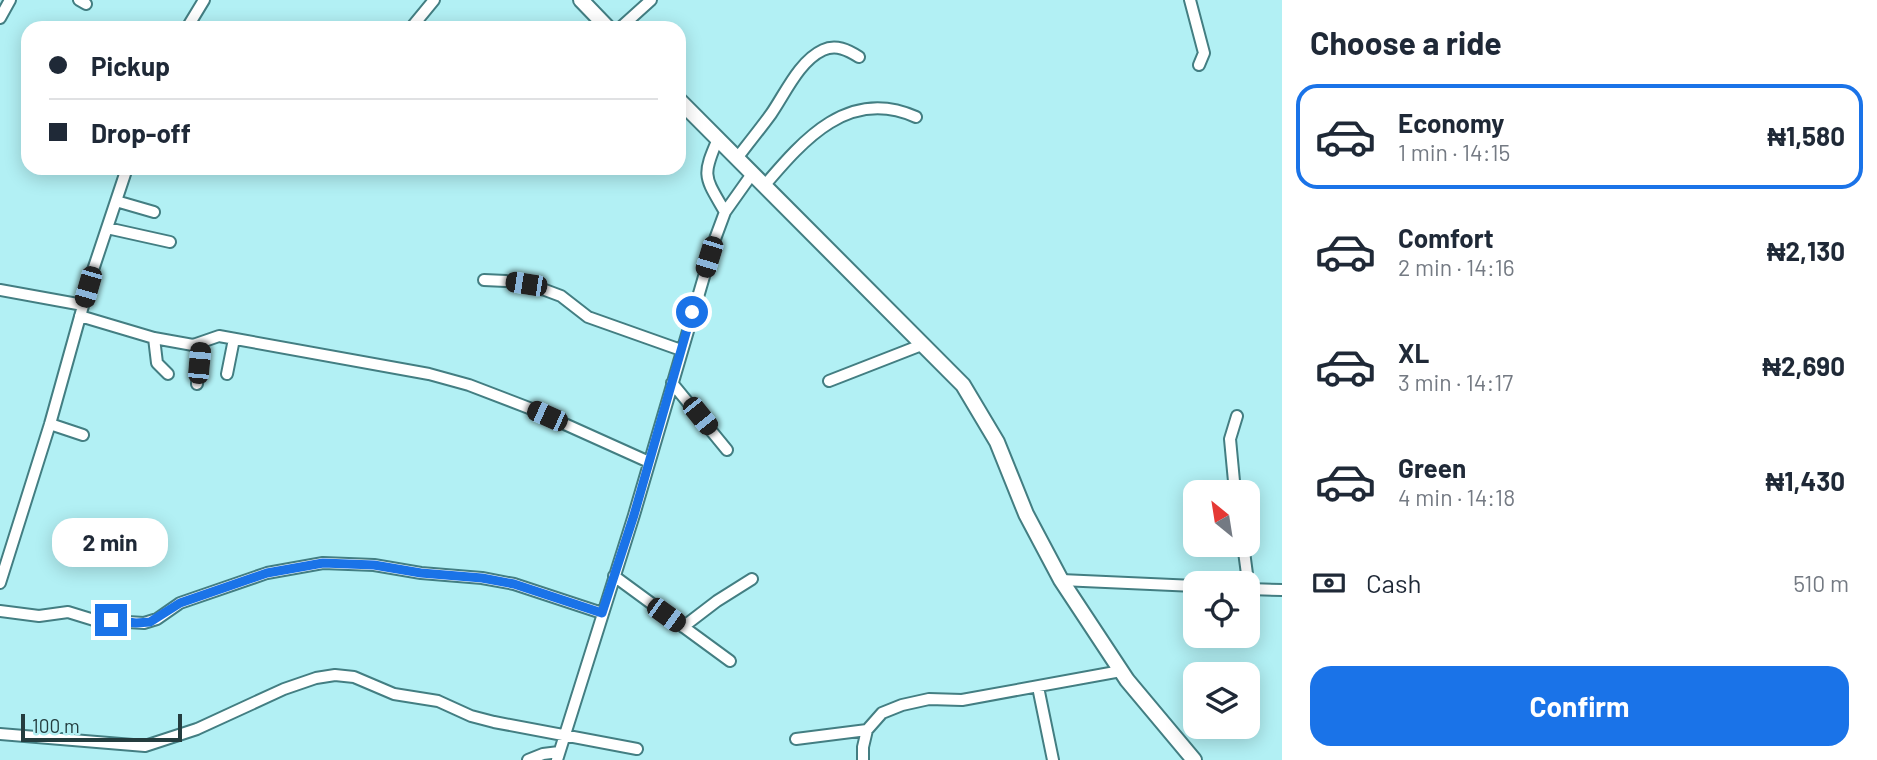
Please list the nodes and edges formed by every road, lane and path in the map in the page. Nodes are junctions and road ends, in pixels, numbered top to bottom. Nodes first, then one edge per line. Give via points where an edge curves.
1 (10, 0) edge
2 (434, 0) edge
3 (581, 0) edge
4 (651, 0) edge
5 (1190, 0) edge
6 (201, 1) edge
7 (0, 18) edge
8 (191, 21) edge
9 (417, 21) edge
10 (601, 21) edge
11 (628, 21) edge
12 (859, 57) dead end
13 (1199, 65) dead end
14 (686, 107) edge
15 (916, 117) dead end
16 (718, 139) junction
17 (737, 158) junction
18 (752, 174) junction
19 (125, 175) edge
20 (764, 186) junction
21 (116, 201) junction
22 (154, 212) dead end
23 (725, 212) junction
24 (107, 228) junction
25 (170, 242) dead end
26 (484, 280) dead end
27 (0, 290) edge
28 (83, 304) junction
29 (80, 316) junction
30 (154, 338) junction
31 (234, 339) junction
32 (201, 344) junction
33 (924, 344) junction
34 (681, 350) junction
35 (168, 374) dead end
36 (227, 374) dead end
37 (829, 381) dead end
38 (672, 383) junction
39 (197, 384) dead end
40 (1237, 416) dead end
41 (50, 424) junction
42 (83, 435) dead end
43 (727, 450) dead end
44 (649, 462) junction
45 (1234, 480) edge
46 (614, 576) junction
47 (752, 579) dead end
48 (1061, 580) junction
49 (0, 583) edge
50 (1183, 585) edge
51 (1260, 589) edge
52 (1282, 590) edge
53 (0, 611) edge
54 (602, 613) junction
55 (683, 627) junction
56 (730, 661) dead end
57 (1121, 671) junction
58 (1038, 687) junction
59 (867, 730) junction
60 (0, 734) edge
61 (565, 736) junction
62 (796, 739) dead end
63 (636, 749) dead end
64 (558, 756) edge
65 (528, 760) edge
66 (863, 760) edge
67 (1052, 760) edge
68 (1194, 760) edge

1 - 7 street
2 - 9 street
3 - 10 street
4 - 11 street
5 - 13 street via 1204,53
6 - 8 street
12 - 17 street via 835,47 812,58
14 - 16 street
15 - 20 street via 876,107 841,116 797,147
16 - 17 street
16 - 23 street via 705,173
17 - 18 street
18 - 20 street
18 - 23 street
19 - 21 street
20 - 33 street
21 - 22 street
21 - 24 street
23 - 34 street
24 - 25 street
24 - 28 street
26 - 34 street via 545,289 588,317
27 - 28 street
28 - 29 street
29 - 30 street
29 - 41 street
30 - 32 street
30 - 35 street via 157,363
31 - 32 street via 212,337
31 - 36 street
31 - 44 street via 470,385
32 - 39 street
33 - 37 street
33 - 48 street via 963,385 980,411
34 - 38 street
38 - 43 street
38 - 44 street
40 - 45 street via 1230,439
41 - 42 street
41 - 49 street
44 - 46 street
46 - 54 street
46 - 55 street
47 - 55 street
48 - 50 street
48 - 57 street
51 - 52 street
53 - 54 street via 39,616 68,612 94,620 144,623 180,603 267,573 323,563 482,578
54 - 61 street
55 - 56 street
57 - 58 street
57 - 68 street
58 - 59 street via 962,700 918,700 882,713
58 - 67 street
59 - 62 street
59 - 66 street
60 - 61 street via 145,746 197,729 305,681 335,675 354,677 394,694 438,701 471,716
61 - 63 street
61 - 64 street
64 - 65 street via 543,754

